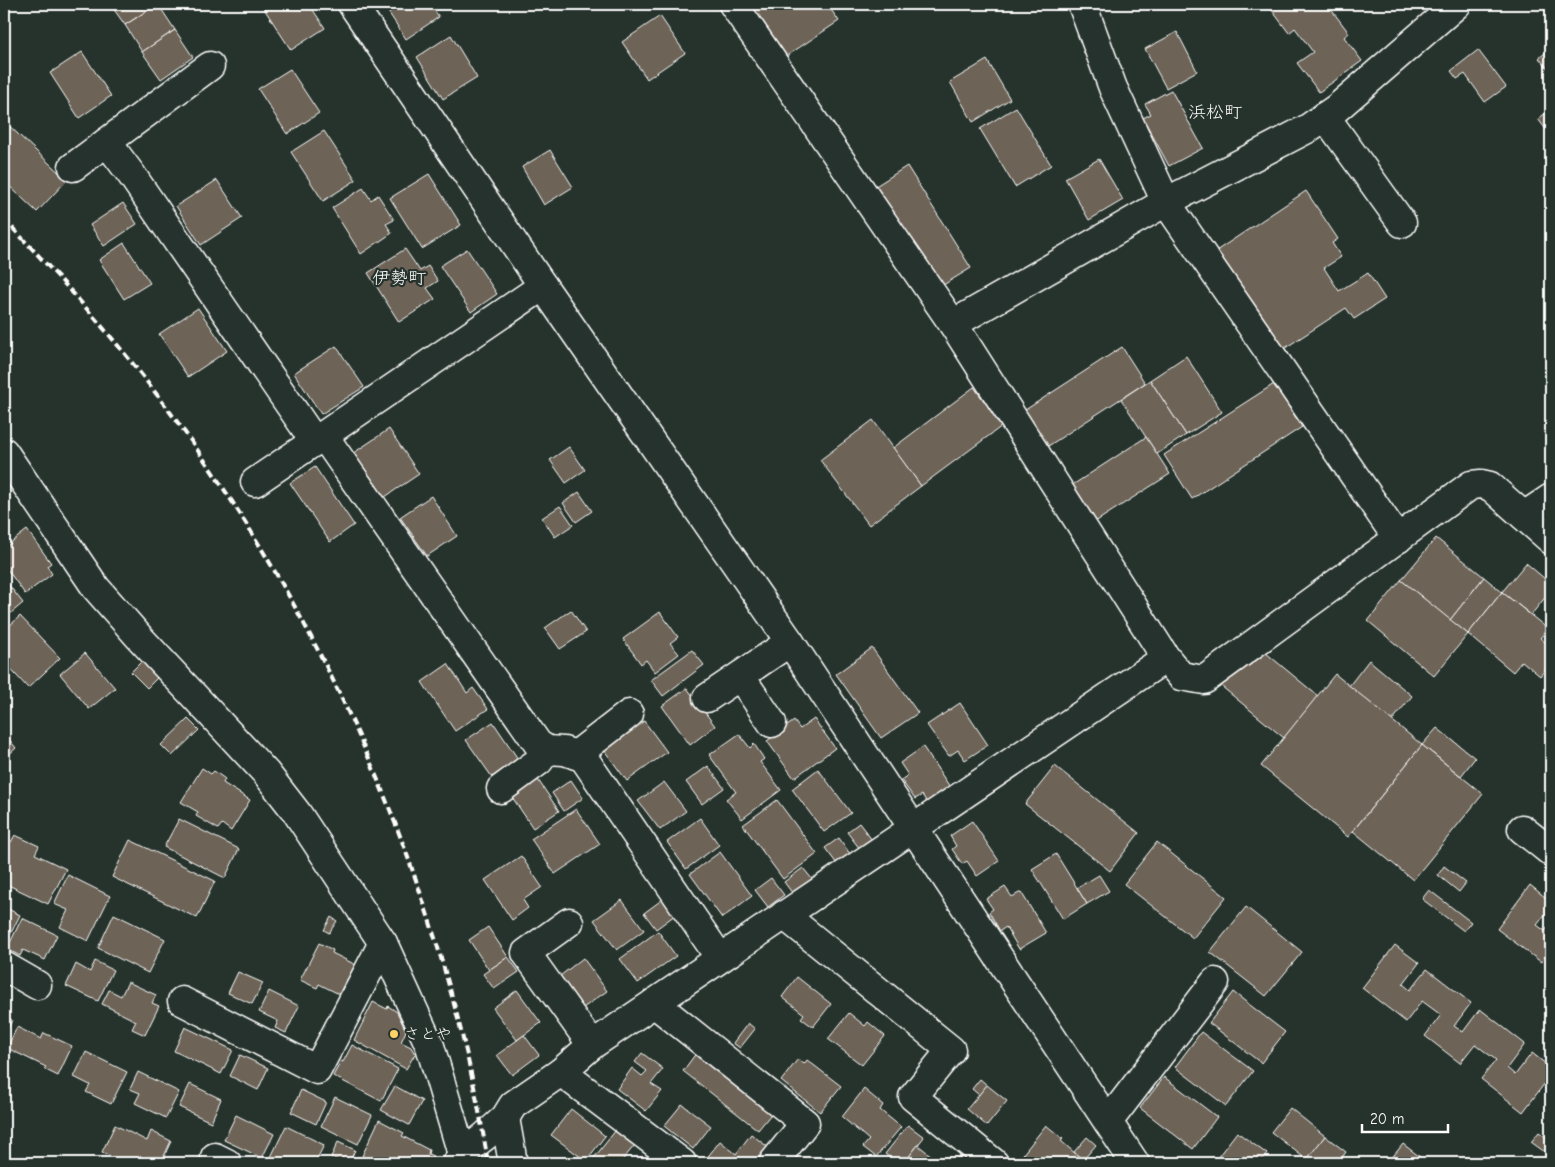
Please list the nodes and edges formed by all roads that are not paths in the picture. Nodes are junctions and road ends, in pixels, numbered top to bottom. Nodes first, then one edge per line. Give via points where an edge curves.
1 (352, 4) edge
2 (733, 4) edge
3 (1082, 4) edge
4 (1457, 4) edge
5 (210, 66) dead end
6 (1325, 116) junction
7 (107, 142) junction
8 (73, 167) dead end
9 (1166, 202) junction
10 (1402, 224) dead end
11 (543, 286) junction
12 (953, 324) junction
13 (320, 439) junction
14 (4, 452) edge
15 (255, 482) dead end
16 (1551, 498) edge
17 (1524, 516) junction
18 (1398, 539) junction
19 (1551, 540) edge
20 (790, 642) junction
21 (1166, 658) junction
22 (740, 676) junction
23 (707, 698) dead end
24 (629, 714) dead end
25 (772, 724) dead end
26 (547, 750) junction
27 (576, 755) junction
28 (501, 789) dead end
29 (914, 827) junction
30 (1522, 829) dead end
31 (1551, 852) edge
32 (784, 915) junction
33 (569, 922) dead end
34 (383, 943) junction
35 (720, 958) junction
36 (4, 966) edge
37 (1214, 982) dead end
38 (37, 984) dead end
39 (182, 1001) dead end
40 (654, 1003) junction
41 (592, 1045) junction
42 (561, 1072) junction
43 (505, 1118) junction
44 (1108, 1122) junction
45 (459, 1159) edge
46 (513, 1163) edge
47 (682, 1163) edge
48 (773, 1163) edge
49 (994, 1163) edge
50 (1136, 1163) edge

1 - 11 street
2 - 12 street
3 - 9 street via 1113,88
4 - 6 street
5 - 7 street
6 - 9 street via 1307,129
6 - 10 street
7 - 8 street
7 - 13 street
9 - 12 street
9 - 18 street
11 - 13 street
11 - 20 street
12 - 21 street
13 - 15 street
13 - 26 street via 538,744
14 - 34 street via 96,588 266,773 297,812
16 - 17 street
17 - 18 street via 1490,486 1472,485
17 - 19 street
18 - 21 street via 1204,680 1181,676
20 - 22 street
20 - 29 street
21 - 29 street
22 - 23 street
22 - 25 street
24 - 27 street
26 - 27 street
26 - 28 street via 539,761
27 - 35 street via 583,757
29 - 32 street
29 - 44 street
30 - 31 street
32 - 35 street
32 - 49 street via 951,1050 913,1097
33 - 41 street via 526,953
34 - 39 street via 317,1070
34 - 45 street via 430,1046
35 - 40 street
36 - 38 street
37 - 44 street
40 - 41 street
40 - 48 street via 805,1123
41 - 42 street
42 - 43 street via 513,1105
42 - 47 street
43 - 45 street
43 - 46 street
44 - 50 street

